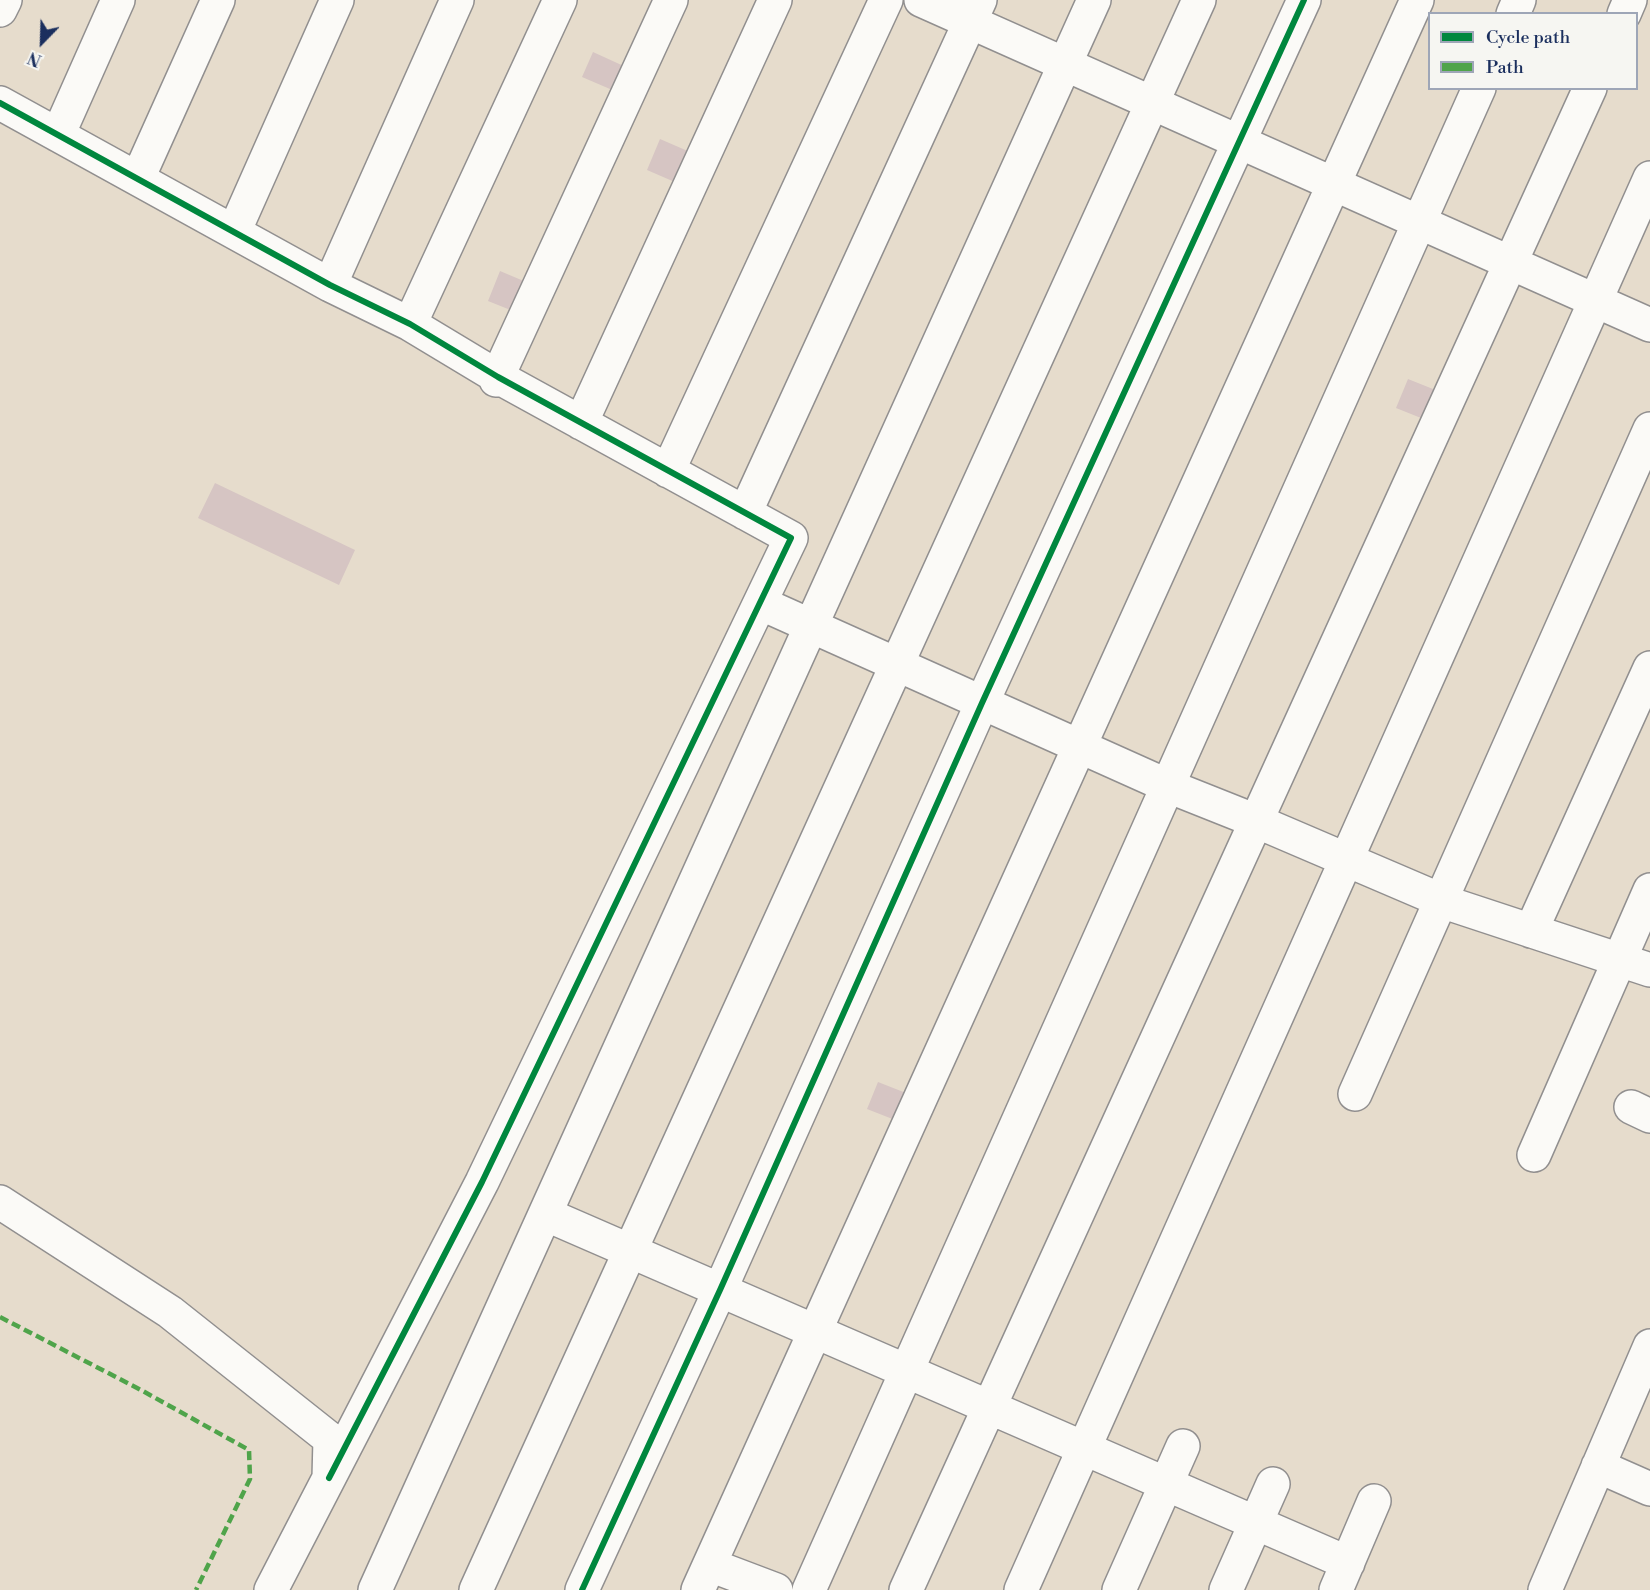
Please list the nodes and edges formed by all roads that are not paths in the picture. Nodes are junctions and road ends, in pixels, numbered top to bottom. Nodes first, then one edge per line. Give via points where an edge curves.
1 (5, 0) edge
2 (118, 0) edge
3 (218, 0) edge
4 (337, 0) edge
5 (457, 0) edge
6 (560, 0) edge
7 (670, 0) edge
8 (775, 0) edge
9 (886, 0) edge
10 (921, 0) edge
11 (1094, 0) edge
12 (1199, 0) edge
13 (1304, 0) edge
14 (1417, 0) edge
15 (0, 10) edge
16 (975, 11) edge
17 (1065, 64) junction
18 (1478, 90) edge
19 (1589, 90) edge
20 (0, 103) edge
21 (1152, 104) junction
22 (58, 135) junction
23 (1239, 142) junction
24 (138, 178) junction
25 (1650, 178) edge
26 (1334, 184) junction
27 (1419, 222) junction
28 (234, 232) junction
29 (1510, 263) junction
30 (330, 285) junction
31 (1595, 300) junction
32 (410, 324) junction
33 (1650, 325) edge
34 (497, 378) junction
35 (581, 423) junction
36 (1650, 429) edge
37 (668, 471) junction
38 (744, 513) junction
39 (760, 603) junction
40 (810, 626) junction
41 (897, 665) junction
42 (1650, 668) edge
43 (982, 703) junction
44 (1079, 747) junction
45 (1168, 786) junction
46 (1256, 821) junction
47 (1345, 860) junction
48 (1650, 890) edge
49 (1441, 900) junction
50 (1531, 931) junction
51 (1618, 960) junction
52 (1650, 970) edge
53 (1355, 1094) dead end
54 (1534, 1155) dead end
55 (0, 1202) edge
56 (545, 1214) junction
57 (630, 1251) junction
58 (720, 1290) junction
59 (815, 1332) junction
60 (1650, 1346) edge
61 (907, 1371) junction
62 (989, 1408) junction
63 (1182, 1446) dead end
64 (1083, 1448) junction
65 (1598, 1466) junction
66 (329, 1478) junction
67 (1166, 1484) junction
68 (1274, 1485) dead end
69 (1650, 1489) edge
70 (1374, 1502) dead end
71 (1256, 1523) junction
72 (1342, 1576) edge
73 (704, 1577) edge
74 (271, 1590) edge
75 (375, 1590) edge
76 (476, 1590) edge
77 (582, 1590) edge
78 (776, 1590) edge
79 (809, 1590) edge
80 (906, 1590) edge
81 (1021, 1590) edge
82 (1119, 1590) edge
83 (1226, 1590) edge
84 (1545, 1590) edge

1 - 15 street
2 - 22 street
3 - 24 street
4 - 28 street
5 - 30 street
6 - 32 street
7 - 34 street
8 - 35 street
9 - 37 street
10 - 16 street
11 - 17 street
12 - 21 street
13 - 23 street
14 - 26 street
16 - 17 street
16 - 38 street
17 - 21 street
17 - 40 street
18 - 27 street
19 - 29 street
20 - 22 street
21 - 23 street
21 - 41 street
22 - 24 street
23 - 26 street
23 - 43 street
24 - 28 street
25 - 31 street
26 - 27 street
26 - 44 street
27 - 29 street
27 - 45 street
28 - 30 street
29 - 31 street
29 - 46 street
30 - 32 street
31 - 33 street
31 - 47 street
32 - 34 street
34 - 35 street
35 - 37 street
36 - 49 street
37 - 38 street
38 - 39 street via 791,538
39 - 40 street
39 - 66 street via 482,1182
40 - 41 street
40 - 56 street
41 - 43 street
41 - 57 street
42 - 50 street
43 - 44 street
43 - 58 street
44 - 45 street
44 - 59 street
45 - 46 street
45 - 61 street
46 - 47 street
46 - 62 street
47 - 49 street
47 - 64 street
48 - 51 street
49 - 50 street
49 - 53 street
50 - 51 street
51 - 52 street
51 - 54 street
55 - 66 street via 171,1312 330,1439
56 - 57 street
56 - 75 street
57 - 58 street
57 - 76 street
58 - 59 street
58 - 77 street
59 - 61 street
59 - 73 street
60 - 65 street
61 - 62 street
61 - 79 street
62 - 64 street
62 - 80 street
63 - 67 street
64 - 67 street
64 - 81 street
65 - 69 street
65 - 84 street
66 - 74 street
67 - 71 street
67 - 82 street
68 - 71 street
70 - 72 street
71 - 72 street
71 - 83 street
73 - 78 street

